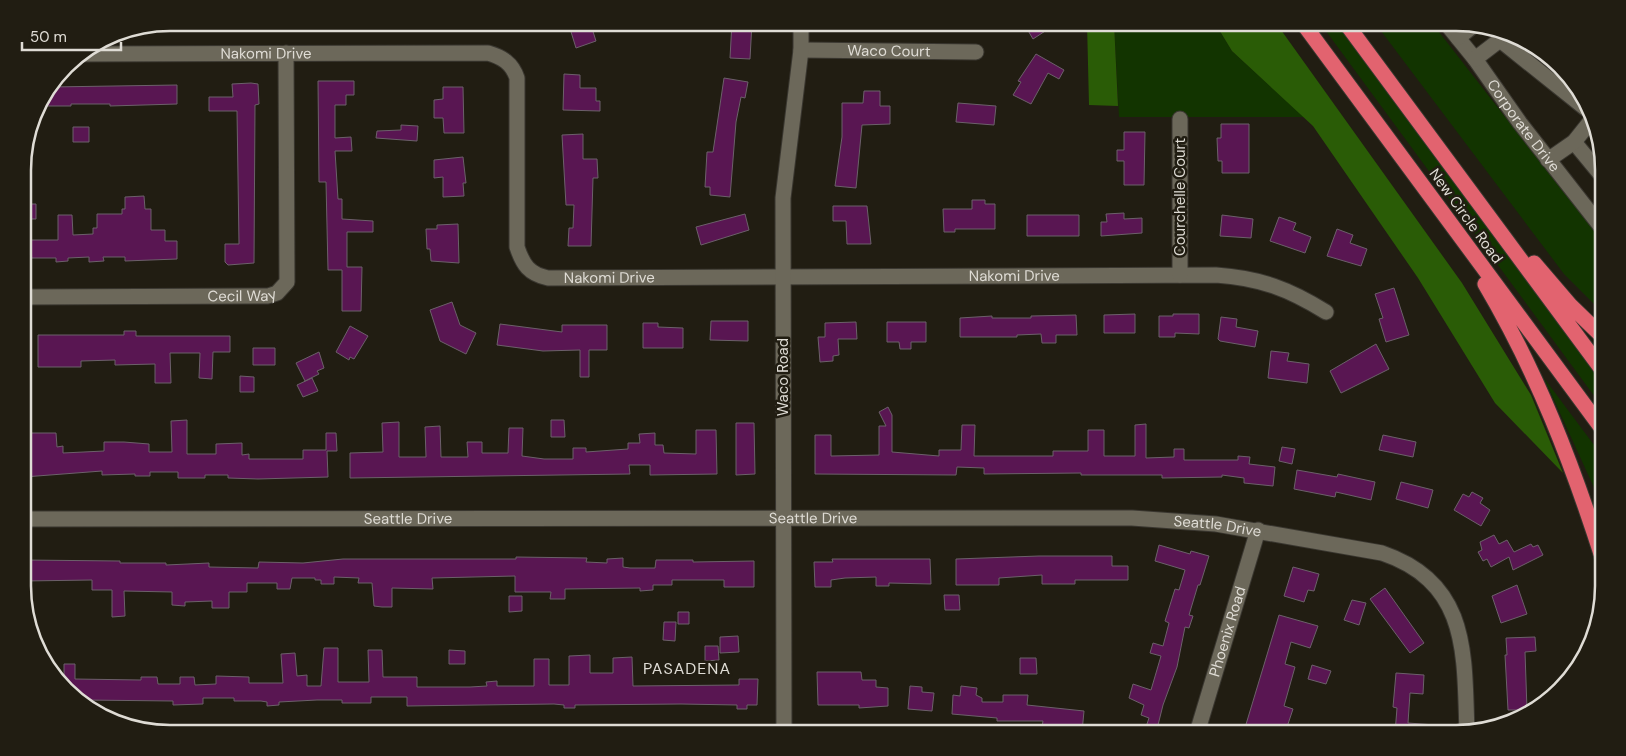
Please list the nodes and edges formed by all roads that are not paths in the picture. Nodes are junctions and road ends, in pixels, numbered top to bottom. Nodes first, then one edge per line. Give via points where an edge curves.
1 (1309, 31) edge
2 (1352, 31) edge
3 (1452, 31) edge
4 (801, 32) edge
5 (1465, 32) edge
6 (1458, 38) junction
7 (1501, 39) edge
8 (1511, 43) edge
9 (800, 50) junction
10 (976, 52) dead end
11 (95, 54) edge
12 (286, 54) junction
13 (1475, 59) junction
14 (1575, 99) edge
15 (1180, 119) dead end
16 (1587, 126) edge
17 (1574, 142) junction
18 (1548, 160) junction
19 (1595, 162) edge
20 (1466, 184) junction
21 (1440, 210) junction
22 (1595, 219) edge
23 (1180, 275) junction
24 (784, 278) junction
25 (32, 296) edge
26 (1326, 312) dead end
27 (1595, 329) edge
28 (1595, 360) edge
29 (1595, 419) edge
30 (783, 518) junction
31 (31, 519) edge
32 (1258, 530) junction
33 (1595, 537) edge
34 (1201, 724) edge
35 (1467, 724) edge
36 (784, 725) edge

1 - 21 highway, New Circle Road
2 - 20 highway, New Circle Road
3 - 6 street, Corporate Drive
4 - 9 street, Waco Road
5 - 6 street
6 - 13 street, Corporate Drive
7 - 13 street
8 - 14 street
9 - 10 street, Waco Court
9 - 24 street, Waco Road via 783,198
11 - 12 street, Nakomi Drive
12 - 24 street, Nakomi Drive via 488,53 504,59 517,78 517,247 522,262 537,276
12 - 25 street, Cecil Way via 287,282 282,289 268,296
13 - 18 street, Corporate Drive
15 - 23 street, Courchelle Court
16 - 17 street
17 - 18 street
17 - 19 street
18 - 22 street, Corporate Drive
20 - 27 highway via 1570,305
20 - 28 highway, New Circle Road
21 - 29 highway, New Circle Road
21 - 33 highway via 1500,310 1553,416
23 - 24 street, Nakomi Drive
23 - 26 street, Nakomi Drive via 1255,279 1292,292
24 - 30 street, Waco Road
30 - 31 street, Seattle Drive
30 - 32 street, Seattle Drive via 1132,518 1182,520
30 - 36 street, Waco Road
32 - 34 street, Phoenix Road
32 - 35 street, Seattle Drive via 1382,553 1402,560 1432,580 1455,617 1466,693

